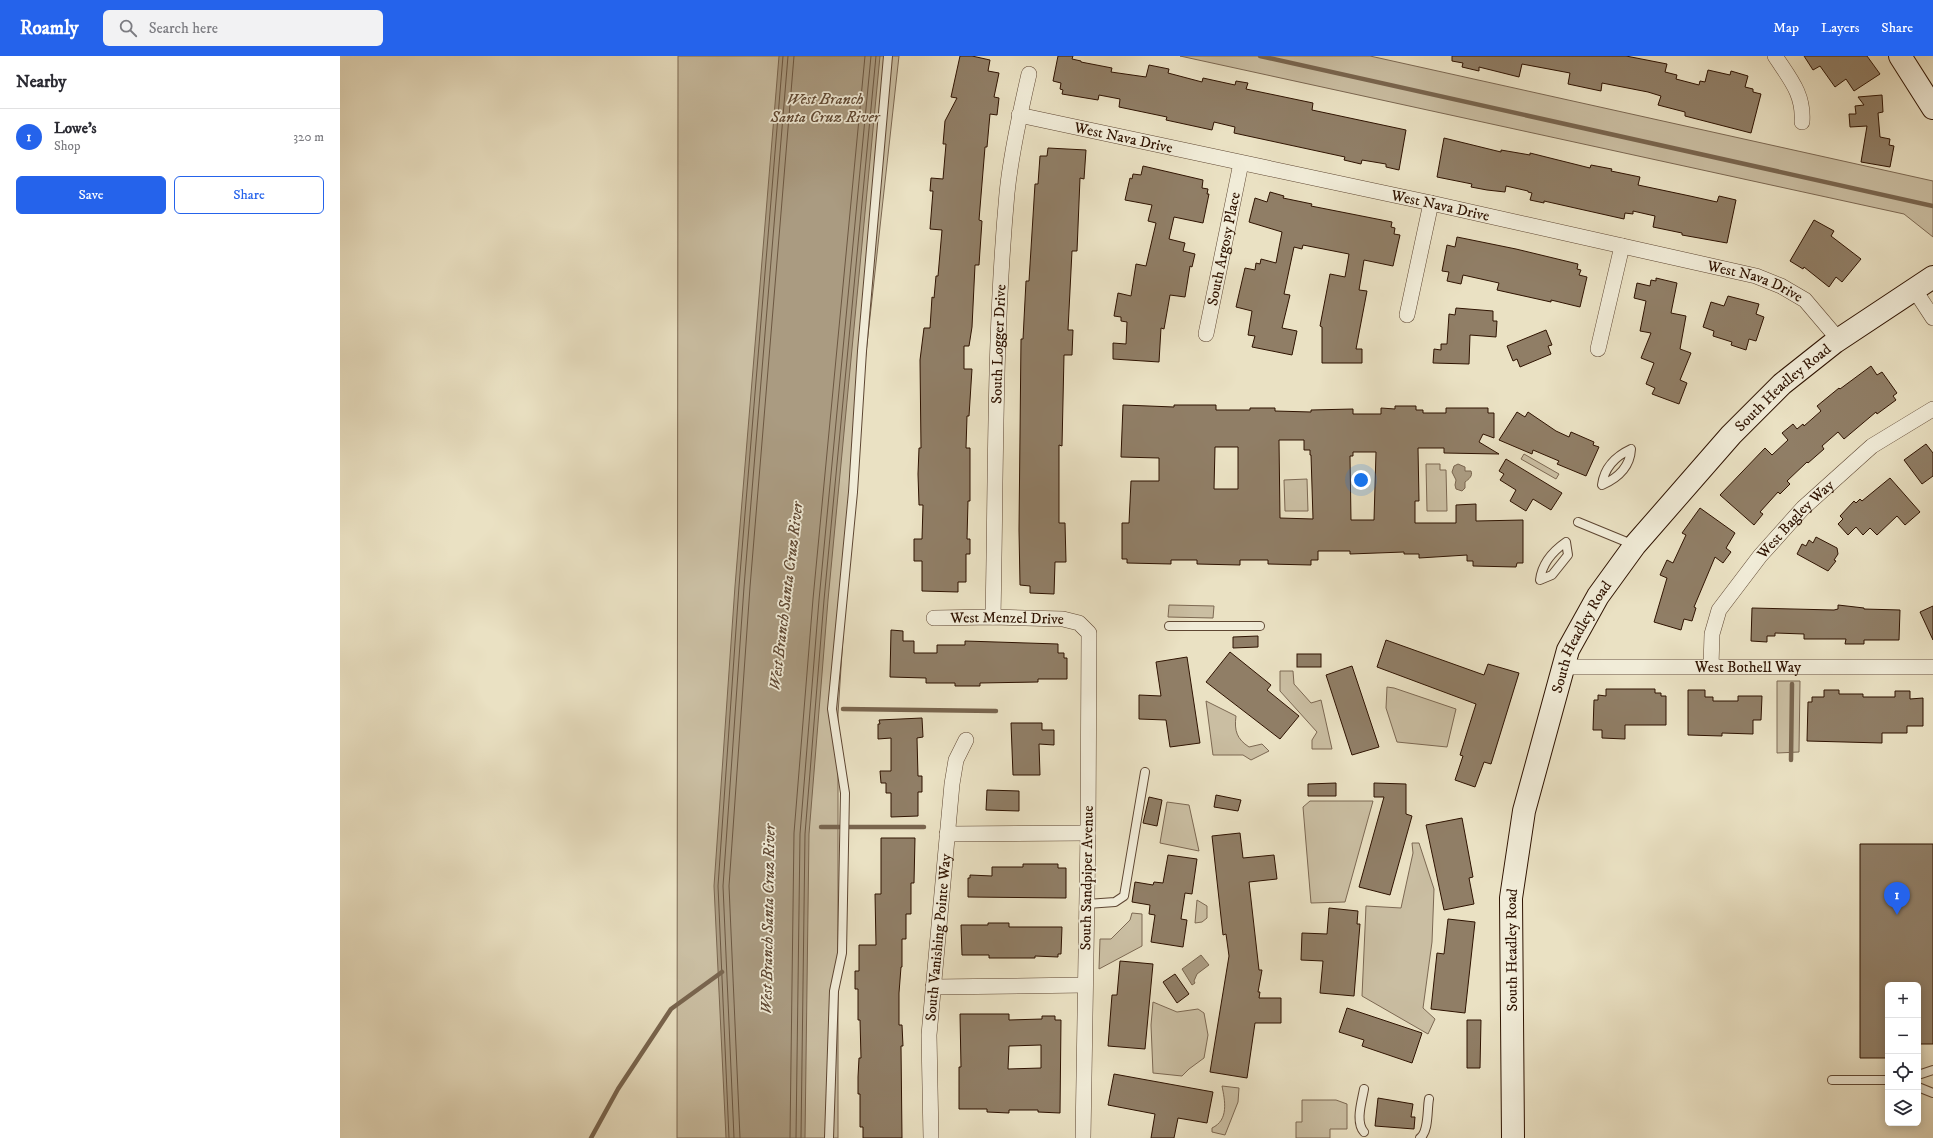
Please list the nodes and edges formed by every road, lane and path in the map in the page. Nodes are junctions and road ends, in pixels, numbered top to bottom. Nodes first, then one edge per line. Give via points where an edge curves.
1 (888, 56) edge
2 (1776, 56) edge
3 (1900, 56) edge
4 (1029, 74) dead end
5 (1933, 108) edge
6 (1020, 115) junction
7 (1802, 122) dead end
8 (1241, 163) junction
9 (1431, 204) junction
10 (1622, 246) junction
11 (1933, 277) edge
12 (1914, 288) junction
13 (1407, 315) dead end
14 (1933, 318) edge
15 (1206, 334) dead end
16 (1839, 340) junction
17 (1598, 349) dead end
18 (1933, 409) edge
19 (1578, 522) dead end
20 (1635, 545) junction
21 (993, 617) junction
22 (934, 618) dead end
23 (1079, 623) joint
24 (1169, 626) dead end
25 (1260, 626) dead end
26 (1711, 666) junction
27 (1563, 667) junction
28 (1933, 668) edge
29 (966, 740) dead end
30 (1145, 772) dead end
31 (1088, 833) junction
32 (947, 834) junction
33 (1087, 904) junction
34 (1085, 985) junction
35 (933, 987) junction
36 (1933, 1070) edge
37 (1921, 1073) edge
38 (1832, 1080) dead end
39 (1885, 1080) edge
40 (1921, 1088) edge
41 (1364, 1089) dead end
42 (1933, 1093) edge
43 (1429, 1099) dead end
44 (1364, 1132) dead end
45 (829, 1138) edge
46 (931, 1138) edge
47 (1083, 1138) edge
48 (1420, 1138) edge
49 (1513, 1138) edge

1 - 45 lane via 862,351 853,492 832,709 845,793 842,953 834,991
2 - 7 street via 1798,93 1803,108
3 - 5 street
4 - 6 street, South Logger Drive
6 - 8 street, West Nava Drive
6 - 21 street, South Logger Drive via 1007,192 998,331
8 - 9 street, West Nava Drive
8 - 15 street, South Argosy Place
9 - 10 street, West Nava Drive
9 - 13 street
10 - 16 street, West Nava Drive via 1756,276 1781,286 1805,300
10 - 17 street
11 - 12 street, South Headley Road
12 - 14 street
12 - 16 street, South Headley Road
16 - 20 street, South Headley Road via 1782,384 1731,435
18 - 26 street, West Bagley Way via 1872,446 1803,508 1760,556 1719,610 1712,634
19 - 20 lane
20 - 27 street, South Headley Road via 1598,596 1568,650
21 - 22 street, West Menzel Drive
21 - 23 street, West Menzel Drive via 1063,619
23 - 31 street, South Sandpiper Avenue via 1089,633
24 - 25 lane
26 - 27 street, West Bothell Way
26 - 28 street, West Bothell Way
27 - 49 street, South Headley Road via 1524,811 1511,898
29 - 32 street, South Vanishing Pointe Way via 956,760
30 - 33 lane via 1124,896 1115,902
31 - 32 street
31 - 33 street, South Sandpiper Avenue
32 - 35 street, South Vanishing Pointe Way
33 - 34 street, South Sandpiper Avenue
34 - 35 street
34 - 47 street, South Sandpiper Avenue
35 - 46 street, South Vanishing Pointe Way via 929,1035
36 - 37 lane
38 - 39 lane
40 - 42 lane
41 - 44 lane via 1360,1123
43 - 48 lane via 1425,1130

